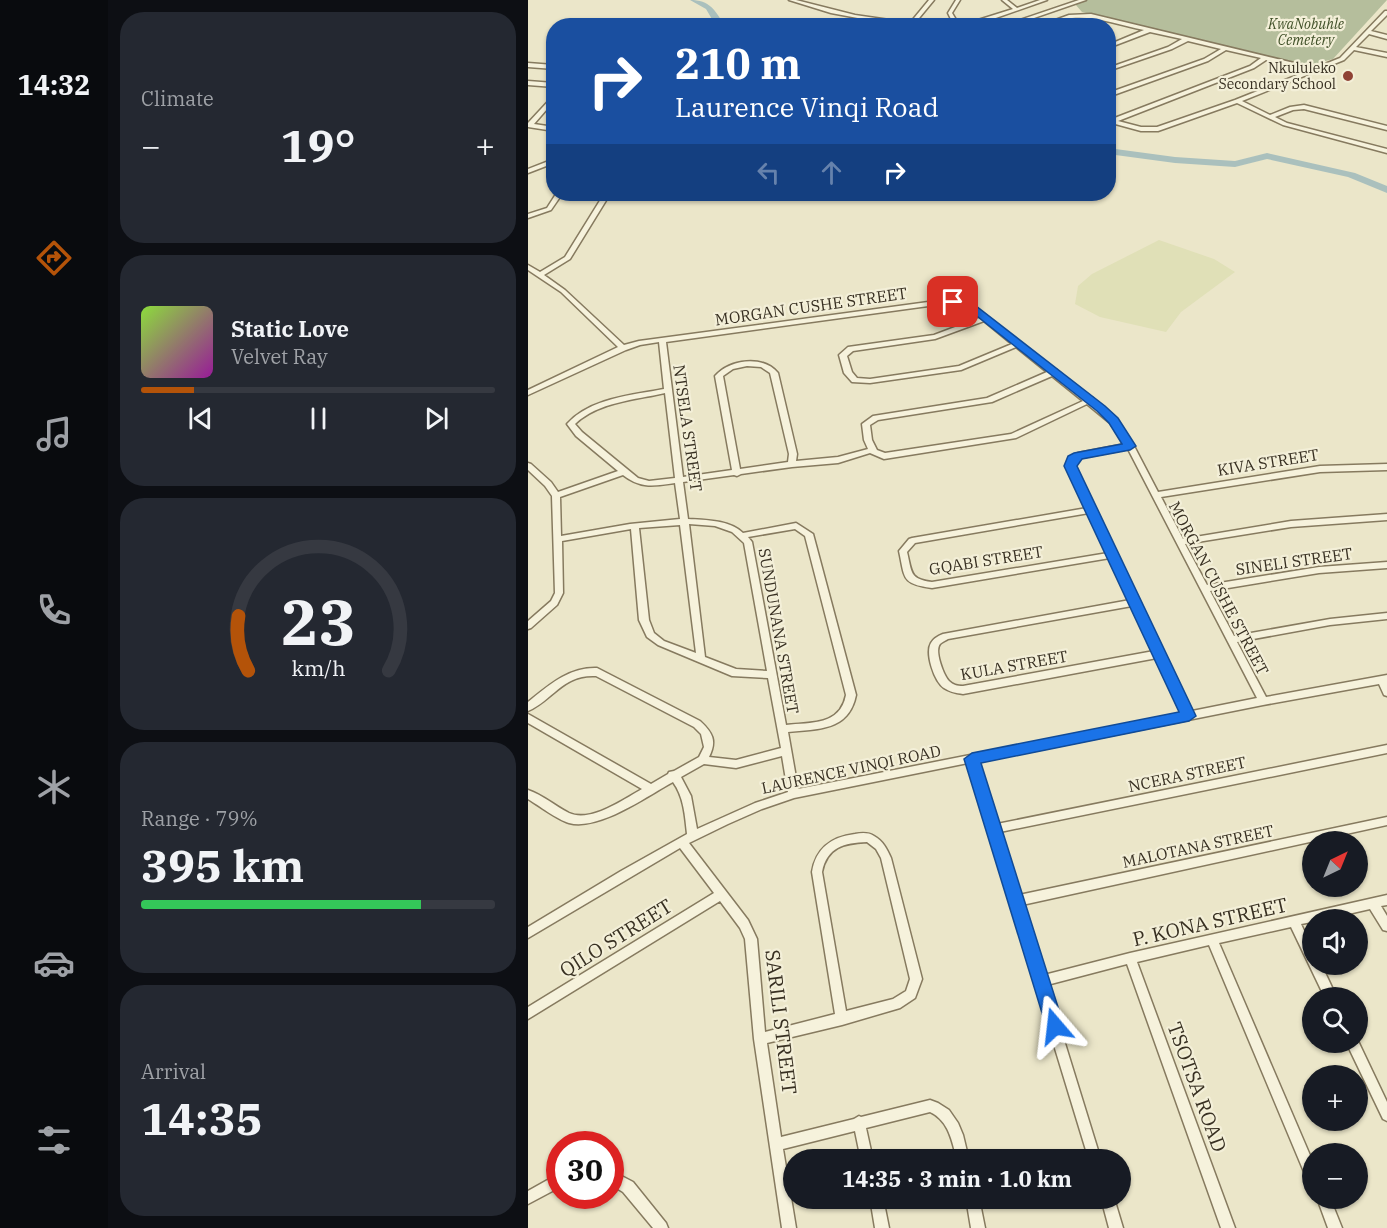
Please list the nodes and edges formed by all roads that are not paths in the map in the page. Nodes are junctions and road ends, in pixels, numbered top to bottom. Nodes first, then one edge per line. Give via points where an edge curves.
1 (791, 0) edge
2 (932, 0) edge
3 (958, 0) edge
4 (1004, 0) edge
5 (1045, 0) edge
6 (1084, 0) edge
7 (1073, 3) junction
8 (1066, 6) junction
9 (1015, 9) junction
10 (1077, 9) junction
11 (1387, 12) edge
12 (1084, 15) junction
13 (873, 18) edge
14 (916, 18) edge
15 (953, 18) edge
16 (987, 18) edge
17 (1029, 18) edge
18 (1072, 18) edge
19 (1098, 18) edge
20 (1384, 19) edge
21 (1116, 22) edge
22 (1149, 30) junction
23 (1368, 32) junction
24 (1387, 37) edge
25 (1186, 39) junction
26 (1116, 44) edge
27 (1226, 48) junction
28 (1354, 48) junction
29 (1387, 55) edge
30 (1265, 58) junction
31 (528, 64) edge
32 (546, 65) edge
33 (1116, 67) edge
34 (1316, 70) junction
35 (528, 83) edge
36 (546, 84) edge
37 (1116, 92) edge
38 (1237, 101) junction
39 (546, 106) edge
40 (1269, 117) junction
41 (1116, 119) edge
42 (1116, 123) edge
43 (529, 125) edge
44 (546, 126) edge
45 (1387, 128) edge
46 (1387, 151) edge
47 (546, 164) edge
48 (528, 171) edge
49 (554, 201) edge
50 (603, 201) edge
51 (528, 216) edge
52 (528, 267) edge
53 (541, 274) junction
54 (985, 318) junction
55 (662, 340) junction
56 (1018, 344) junction
57 (623, 348) junction
58 (1054, 372) junction
59 (668, 390) junction
60 (528, 393) edge
61 (1090, 400) junction
62 (1130, 446) junction
63 (873, 450) junction
64 (792, 464) junction
65 (1387, 467) edge
66 (530, 470) edge
67 (625, 471) junction
68 (737, 472) junction
69 (680, 479) junction
70 (1155, 495) junction
71 (556, 496) junction
72 (1090, 510) junction
73 (1387, 517) edge
74 (686, 521) junction
75 (635, 528) junction
76 (744, 535) junction
77 (559, 539) junction
78 (1180, 542) junction
79 (1111, 555) junction
80 (1387, 565) edge
81 (1205, 589) junction
82 (1134, 602) junction
83 (1387, 616) edge
84 (528, 626) edge
85 (1232, 640) junction
86 (1157, 654) junction
87 (701, 660) junction
88 (771, 675) junction
89 (1384, 680) edge
90 (1387, 692) edge
91 (1263, 700) junction
92 (528, 707) edge
93 (1189, 716) junction
94 (528, 718) edge
95 (782, 729) junction
96 (1387, 749) edge
97 (785, 751) junction
98 (703, 759) junction
99 (972, 759) junction
100 (673, 775) junction
101 (650, 788) junction
102 (528, 794) edge
103 (794, 794) junction
104 (1387, 821) edge
105 (994, 830) junction
106 (687, 839) junction
107 (722, 894) junction
108 (1387, 900) edge
109 (1016, 901) junction
110 (1374, 903) junction
111 (1294, 921) junction
112 (1387, 926) edge
113 (528, 933) edge
114 (1302, 938) edge
115 (1212, 940) junction
116 (1130, 958) junction
117 (1042, 981) junction
118 (528, 1013) edge
119 (842, 1019) junction
120 (760, 1039) junction
121 (1357, 1053) edge
122 (1387, 1115) edge
123 (859, 1122) junction
124 (777, 1144) junction
125 (865, 1149) edge
126 (960, 1149) edge
127 (1092, 1149) edge
128 (1302, 1151) edge
129 (624, 1185) edge
130 (546, 1186) edge
131 (528, 1198) edge
132 (878, 1209) edge
133 (974, 1209) edge
134 (1110, 1209) edge
135 (1327, 1209) edge
136 (661, 1228) edge
137 (789, 1228) edge
138 (882, 1228) edge
139 (978, 1228) edge
140 (1116, 1228) edge
141 (1228, 1228) edge
142 (1335, 1228) edge

1 - 13 street
2 - 14 street
3 - 15 street via 950,13
4 - 9 street
5 - 9 street
6 - 7 street
7 - 8 street
7 - 10 street
8 - 10 street
8 - 17 street
9 - 16 street
10 - 12 street
11 - 20 street
12 - 18 street
12 - 19 street
20 - 23 street
21 - 22 street
22 - 25 street
22 - 26 street
23 - 24 street
23 - 28 street
25 - 27 street
25 - 33 street
27 - 30 street
27 - 37 street via 1210,58
28 - 29 street
28 - 34 street
30 - 34 street
30 - 41 street via 1252,67
31 - 32 street
34 - 38 street
35 - 36 street
38 - 40 street
38 - 42 street via 1158,129
39 - 43 street
40 - 45 street via 1304,107
40 - 46 street
43 - 44 street
47 - 48 street
49 - 51 street via 549,209
50 - 53 street via 568,258
52 - 53 street
53 - 57 street
54 - 55 street, MORGAN CUSHE STREET via 968,305 943,302
54 - 56 street, MORGAN CUSHE STREET
54 - 56 street via 935,337 851,349 843,359 851,377 870,381 961,368
55 - 57 street, MORGAN CUSHE STREET
55 - 59 street, NTSELA STREET
56 - 58 street, MORGAN CUSHE STREET
57 - 60 street, MORGAN CUSHE STREET
58 - 61 street, MORGAN CUSHE STREET
58 - 63 street via 989,400 876,417 866,424
59 - 67 street via 610,404 578,417 571,424
59 - 69 street, NTSELA STREET
61 - 62 street, MORGAN CUSHE STREET via 1113,421
61 - 63 street via 1006,438 884,456
62 - 70 street, MORGAN CUSHE STREET
62 - 72 street via 1082,454 1071,461
63 - 64 street via 838,460
64 - 68 street
64 - 68 street via 773,370 762,364 741,366 723,370 719,379
65 - 70 street, KIVA STREET via 1320,469
66 - 71 street
67 - 69 street via 635,480 649,484
67 - 71 street
68 - 69 street
69 - 74 street, NTSELA STREET
70 - 78 street, MORGAN CUSHE STREET
71 - 77 street
72 - 79 street
72 - 79 street, GQABI STREET via 917,539 903,548 909,576 916,583 932,585
73 - 78 street via 1297,523
74 - 75 street, SUNDUNANA STREET
74 - 76 street, SUNDUNANA STREET via 719,524
74 - 87 street, NTSELA STREET
75 - 77 street, SUNDUNANA STREET
75 - 87 street via 645,627 662,643
76 - 88 street, SUNDUNANA STREET
76 - 95 street via 796,526 809,534 850,695 847,712 839,719
77 - 84 street via 557,599
78 - 81 street, MORGAN CUSHE STREET
79 - 82 street
80 - 81 street, SINELI STREET via 1319,570
81 - 85 street, MORGAN CUSHE STREET
82 - 86 street
82 - 86 street, KULA STREET via 946,636 933,649 942,681 952,689 963,690
83 - 85 street via 1340,620
85 - 91 street, MORGAN CUSHE STREET
86 - 93 street
87 - 88 street via 735,674
88 - 95 street, SUNDUNANA STREET
89 - 90 street
89 - 91 street, LAURENCE VINQI ROAD
91 - 93 street, LAURENCE VINQI ROAD
92 - 98 street via 575,675 597,672 697,724 706,732 709,747
93 - 99 street, LAURENCE VINQI ROAD
94 - 101 street
95 - 97 street, SUNDUNANA STREET
96 - 105 street, NCERA STREET
97 - 98 street via 735,764
97 - 103 street, SUNDUNANA STREET
98 - 100 street
99 - 103 street, LAURENCE VINQI ROAD
99 - 105 street
100 - 101 street
100 - 106 street, SARILI STREET via 687,801
101 - 102 street via 604,815 582,820 563,816
103 - 106 street, LAURENCE VINQI ROAD via 732,815
104 - 109 street, MALOTANA STREET
105 - 109 street
106 - 107 street, SARILI STREET
106 - 113 street, LAURENCE VINQI ROAD
107 - 118 street, QILO STREET
107 - 120 street, SARILI STREET via 751,939
108 - 110 street, P. KONA STREET
109 - 117 street
110 - 111 street, P. KONA STREET
110 - 112 street
111 - 114 street
111 - 115 street, P. KONA STREET
115 - 116 street, P. KONA STREET
115 - 128 street
116 - 117 street, P. KONA STREET
116 - 141 street, TSOTSA ROAD
117 - 127 street
119 - 119 street via 818,861 831,845 869,838 880,846 886,858 915,988 896,1005
119 - 120 street
120 - 124 street, SARILI STREET
121 - 122 street
123 - 124 street
123 - 125 street
123 - 126 street via 918,1107 939,1108 952,1122
124 - 137 street, SARILI STREET
129 - 136 street
130 - 131 street
132 - 138 street
133 - 139 street
134 - 140 street
135 - 142 street

